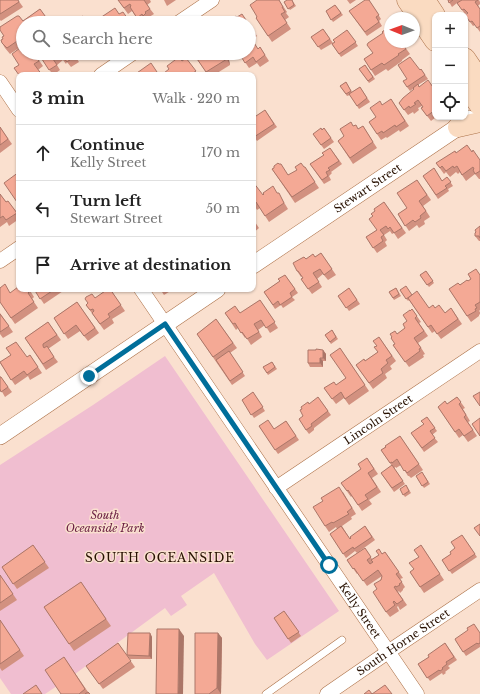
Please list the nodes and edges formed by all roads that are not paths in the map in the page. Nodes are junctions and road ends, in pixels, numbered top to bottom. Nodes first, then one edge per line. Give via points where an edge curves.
1 (212, 0) edge
2 (407, 0) edge
3 (425, 0) edge
4 (433, 12) edge
5 (188, 16) edge
6 (432, 37) edge
7 (123, 60) edge
8 (468, 62) edge
9 (105, 72) edge
10 (480, 80) edge
11 (1, 85) edge
12 (468, 89) edge
13 (16, 106) edge
14 (480, 108) edge
15 (480, 122) edge
16 (458, 127) junction
17 (16, 250) edge
18 (0, 261) edge
19 (256, 263) edge
20 (143, 292) edge
21 (213, 292) edge
22 (165, 324) junction
23 (480, 351) edge
24 (0, 436) edge
25 (276, 488) junction
26 (480, 590) edge
27 (342, 640) dead end
28 (388, 652) junction
29 (266, 694) edge
30 (327, 694) edge
31 (416, 694) edge

1 - 5 street
2 - 6 main road
3 - 4 main road
7 - 9 street
8 - 10 main road
11 - 13 street
12 - 14 main road
14 - 16 street, Stewart Street
15 - 16 main road
16 - 19 street, Stewart Street
17 - 18 street
20 - 22 street, Kelly Street
21 - 22 street
22 - 24 street
22 - 25 street, Kelly Street
23 - 25 street, Lincoln Street
25 - 28 street, Kelly Street
26 - 28 street, South Horne Street
27 - 29 lane
28 - 30 street, South Horne Street
28 - 31 street, Kelly Street

